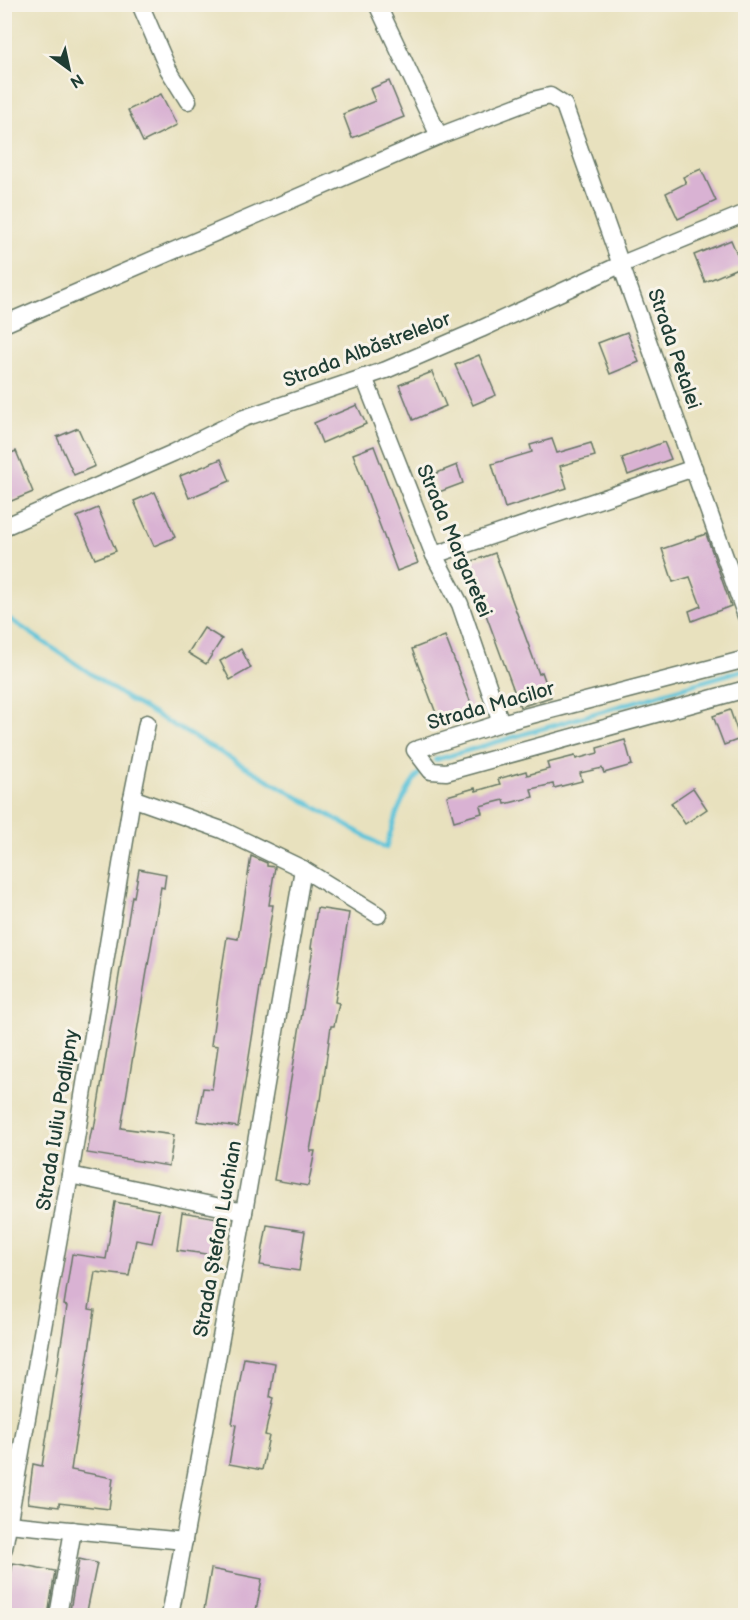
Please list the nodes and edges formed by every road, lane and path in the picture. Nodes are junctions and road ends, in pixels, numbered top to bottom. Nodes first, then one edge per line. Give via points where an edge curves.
1 (140, 4) edge
2 (377, 4) edge
3 (188, 101) dead end
4 (440, 136) junction
5 (746, 213) edge
6 (622, 264) junction
7 (4, 324) edge
8 (364, 377) junction
9 (694, 468) junction
10 (4, 527) edge
11 (434, 555) junction
12 (746, 616) edge
13 (746, 659) edge
14 (746, 689) edge
15 (147, 723) dead end
16 (501, 723) junction
17 (132, 798) junction
18 (303, 870) junction
19 (378, 915) dead end
20 (70, 1175) junction
21 (244, 1212) junction
22 (8, 1524) junction
23 (73, 1530) junction
24 (184, 1541) junction
25 (4, 1548) edge
26 (58, 1616) edge
27 (170, 1616) edge

1 - 3 street via 168,69
2 - 4 street
4 - 6 street, Strada Petalei via 533,100 550,96 557,100 564,105
4 - 7 street
5 - 6 street, Strada Albăstrelelor
6 - 8 street, Strada Albăstrelelor via 482,329
6 - 9 street, Strada Petalei
8 - 10 street, Strada Albăstrelelor via 244,418
8 - 11 street, Strada Margaretei
9 - 11 street
9 - 12 street, Strada Petalei
11 - 16 street, Strada Margaretei via 460,604
13 - 16 street, Strada Macilor
14 - 16 street, Strada Macilor via 446,772 431,771 415,750
15 - 17 street, Strada Iuliu Podlipny
17 - 18 street via 222,830
17 - 20 street, Strada Iuliu Podlipny
18 - 19 street
18 - 21 street, Strada Ștefan Luchian
20 - 21 street
20 - 22 street, Strada Iuliu Podlipny
21 - 24 street, Strada Ștefan Luchian
22 - 23 street
22 - 25 street, Strada Iuliu Podlipny
23 - 24 street
23 - 26 street
24 - 27 street, Strada Ștefan Luchian

